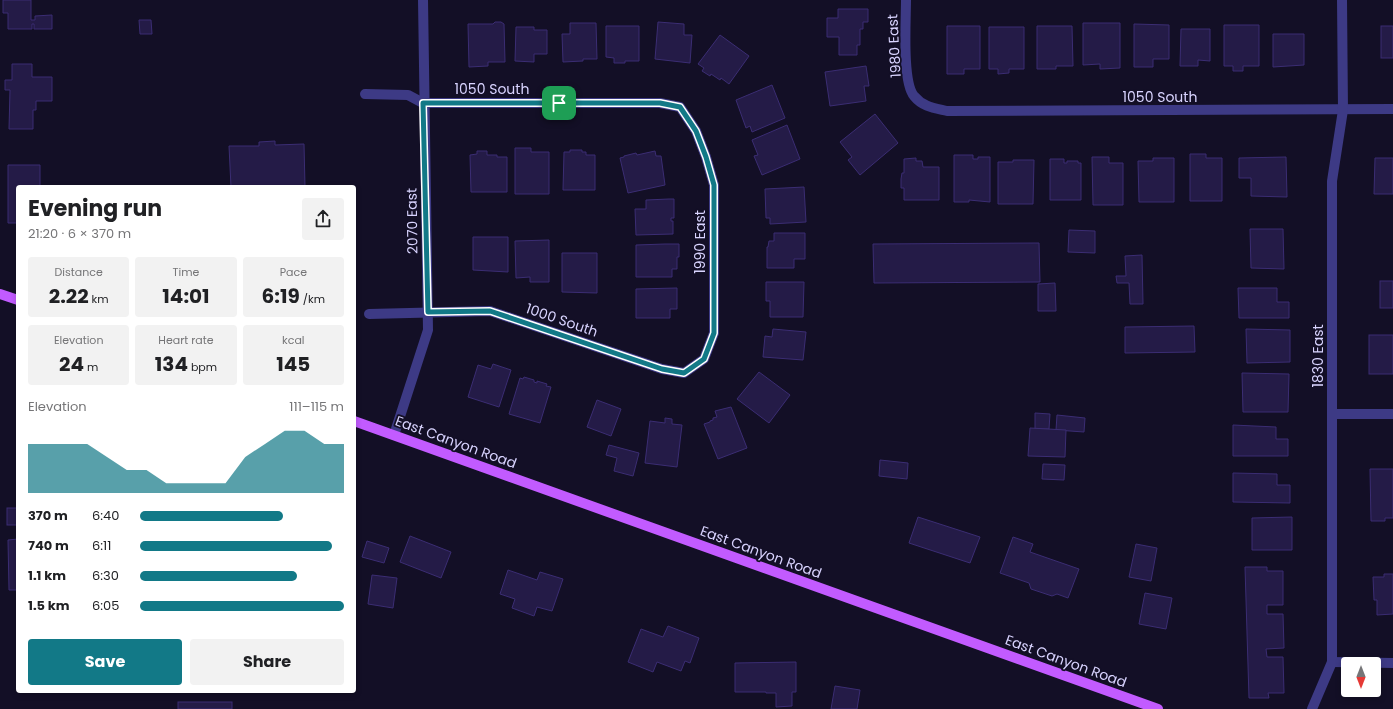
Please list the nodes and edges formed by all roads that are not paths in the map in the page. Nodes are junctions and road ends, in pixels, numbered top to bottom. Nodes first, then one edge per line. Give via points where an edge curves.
1 (423, 0) edge
2 (906, 0) edge
3 (1342, 0) edge
4 (365, 94) dead end
5 (423, 103) junction
6 (680, 107) joint
7 (927, 107) joint
8 (1393, 109) edge
9 (1342, 110) junction
10 (0, 294) edge
11 (16, 299) edge
12 (428, 312) junction
13 (369, 314) dead end
14 (684, 373) joint
15 (1332, 414) junction
16 (1393, 414) edge
17 (356, 422) edge
18 (394, 435) junction
19 (1332, 662) junction
20 (1393, 663) edge
21 (1158, 709) edge
22 (1312, 709) edge

1 - 5 street, 2070 East
2 - 7 street, 1980 East via 907,75 913,95
3 - 9 street, 1830 East
4 - 5 street via 408,95
5 - 6 street, 1050 South via 660,103
5 - 12 street, 2070 East
6 - 14 street, 1990 East via 696,131 714,185 714,333 704,359
7 - 9 street, 1050 South via 947,111
8 - 9 street, 1050 South
9 - 15 street, 1830 East via 1332,181
10 - 11 main road
12 - 13 street, 1000 South
12 - 14 street, 1000 South via 490,311 662,369
12 - 18 street, 2070 East via 428,330
15 - 16 street
15 - 19 street, 1830 East
17 - 18 main road, East Canyon Road
18 - 21 main road, East Canyon Road
19 - 20 street
19 - 22 street, 1830 East

